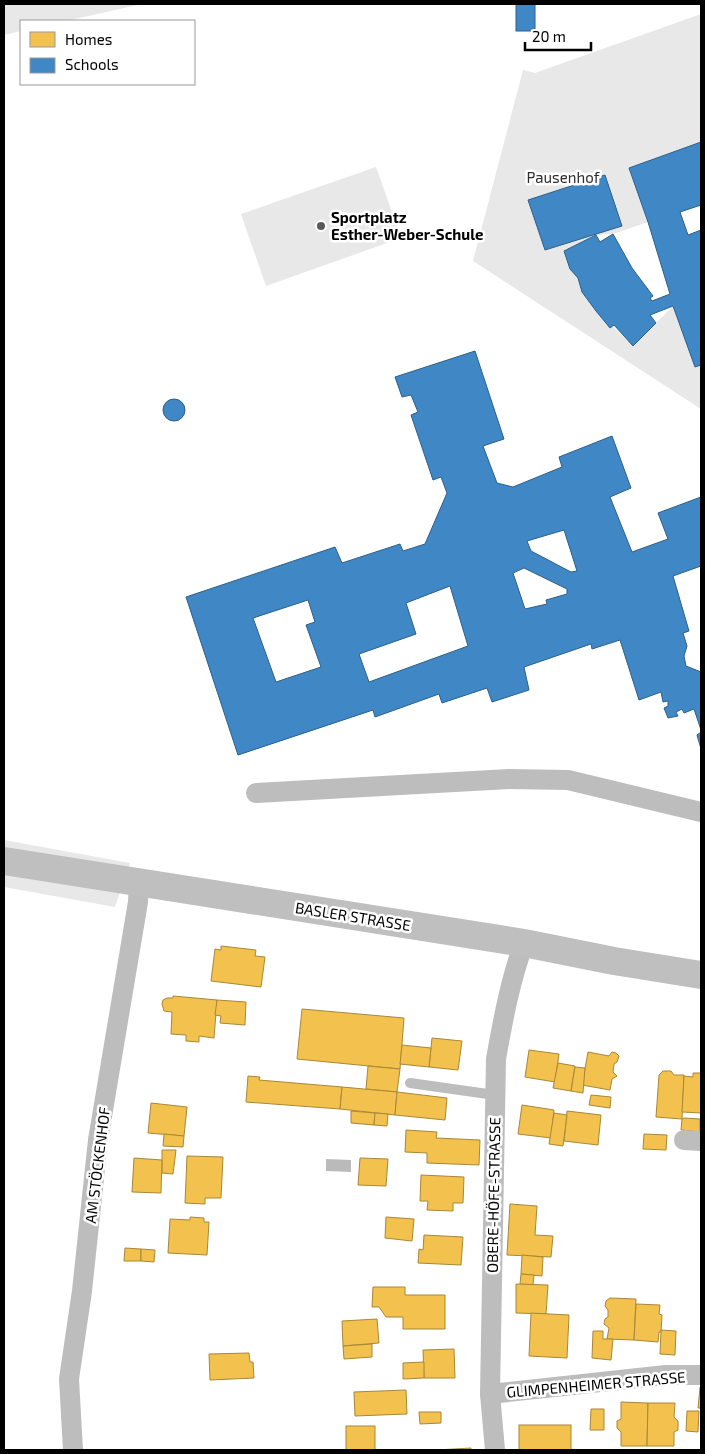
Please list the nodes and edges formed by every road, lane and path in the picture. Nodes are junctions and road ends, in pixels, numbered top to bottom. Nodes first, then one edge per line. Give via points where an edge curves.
1 (256, 793) dead end
2 (701, 812) edge
3 (4, 861) edge
4 (139, 881) junction
5 (524, 943) junction
6 (701, 975) edge
7 (410, 1083) dead end
8 (495, 1095) junction
9 (701, 1375) edge
10 (490, 1394) junction
11 (74, 1450) edge
12 (495, 1450) edge

1 - 2 street via 509,779 568,780
3 - 4 street, BASLER STRASSE
4 - 5 street, BASLER STRASSE
4 - 11 street, AM STÖCKENHOF via 98,1140 82,1291 68,1379
5 - 6 street, BASLER STRASSE
5 - 8 street, OBERE-HÖFE-STRASSE via 504,1010 496,1059
7 - 8 lane
8 - 10 street, OBERE-HÖFE-STRASSE
9 - 10 street, GLIMPENHEIMER STRASSE via 666,1375
10 - 12 street, OBERE-HÖFE-STRASSE

